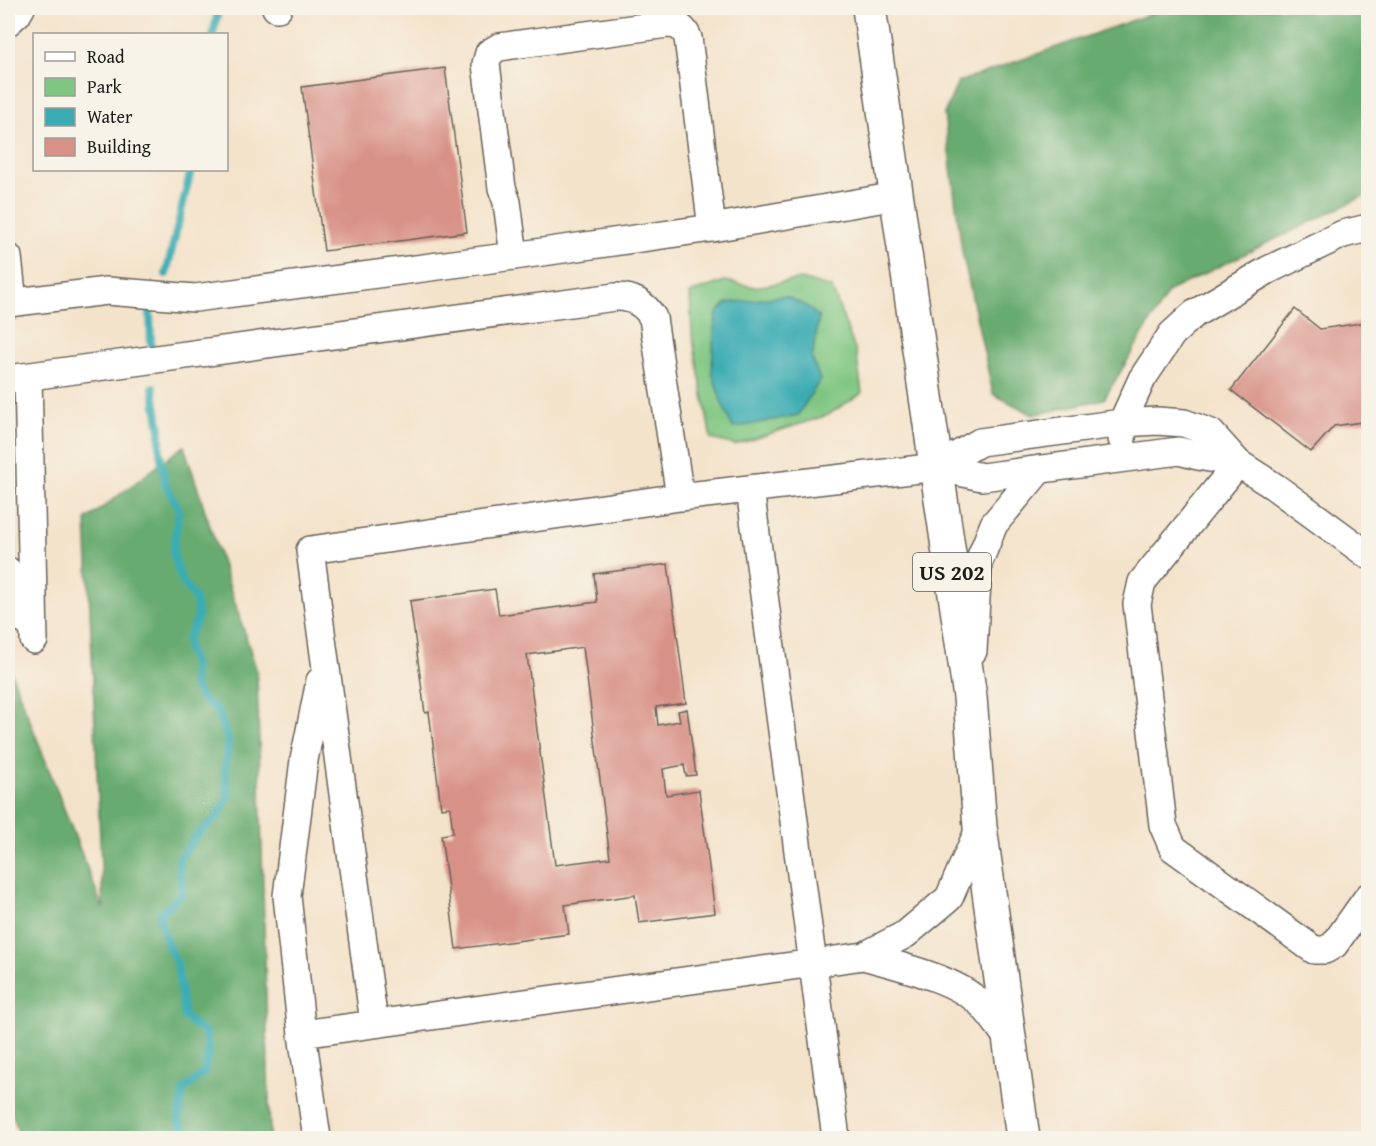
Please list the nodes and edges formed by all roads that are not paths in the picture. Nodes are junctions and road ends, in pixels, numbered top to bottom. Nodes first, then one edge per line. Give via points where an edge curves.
1 (21, 8) edge
2 (869, 8) edge
3 (8, 21) edge
4 (897, 196) junction
5 (712, 228) junction
6 (1368, 228) edge
7 (514, 256) junction
8 (8, 257) edge
9 (10, 303) edge
10 (18, 378) edge
11 (1122, 423) junction
12 (1121, 458) junction
13 (1238, 463) junction
14 (937, 467) junction
15 (1040, 470) junction
16 (750, 489) junction
17 (680, 497) junction
18 (1368, 555) edge
19 (8, 572) edge
20 (325, 659) junction
21 (970, 697) junction
22 (980, 827) junction
23 (1368, 897) edge
24 (864, 956) junction
25 (813, 963) junction
26 (374, 1023) junction
27 (302, 1034) junction
28 (1009, 1040) junction
29 (317, 1138) edge
30 (836, 1138) edge
31 (1023, 1138) edge

1 - 3 lane
2 - 4 highway, US 202
4 - 5 lane
4 - 14 highway, US 202
5 - 7 lane
5 - 7 lane via 684,30 667,24 499,47 489,53 486,64
6 - 11 lane via 1343,234 1268,270 1194,314 1172,333 1142,379
7 - 9 lane via 195,298 107,291
8 - 9 lane
10 - 17 lane via 628,297 645,307 653,318
10 - 19 lane via 34,640
11 - 12 lane
11 - 13 lane via 1184,423 1211,433
11 - 14 lane via 980,442
12 - 13 lane via 1179,451
12 - 15 lane
13 - 18 lane
13 - 23 lane via 1142,582 1138,593 1163,825 1173,848 1314,950 1334,945
14 - 15 lane via 982,477
14 - 16 lane
14 - 21 highway, US 202
15 - 21 lane via 994,524 978,564
16 - 17 lane
16 - 25 lane
17 - 20 lane via 310,550
20 - 26 lane
20 - 27 lane via 304,760 287,896
21 - 22 highway, US 202
22 - 24 lane via 949,898 906,934
22 - 28 highway, US 202
24 - 25 lane
24 - 28 lane via 962,990 980,1003
25 - 26 lane
25 - 30 lane
26 - 27 lane
27 - 29 lane
28 - 31 highway, US 202

